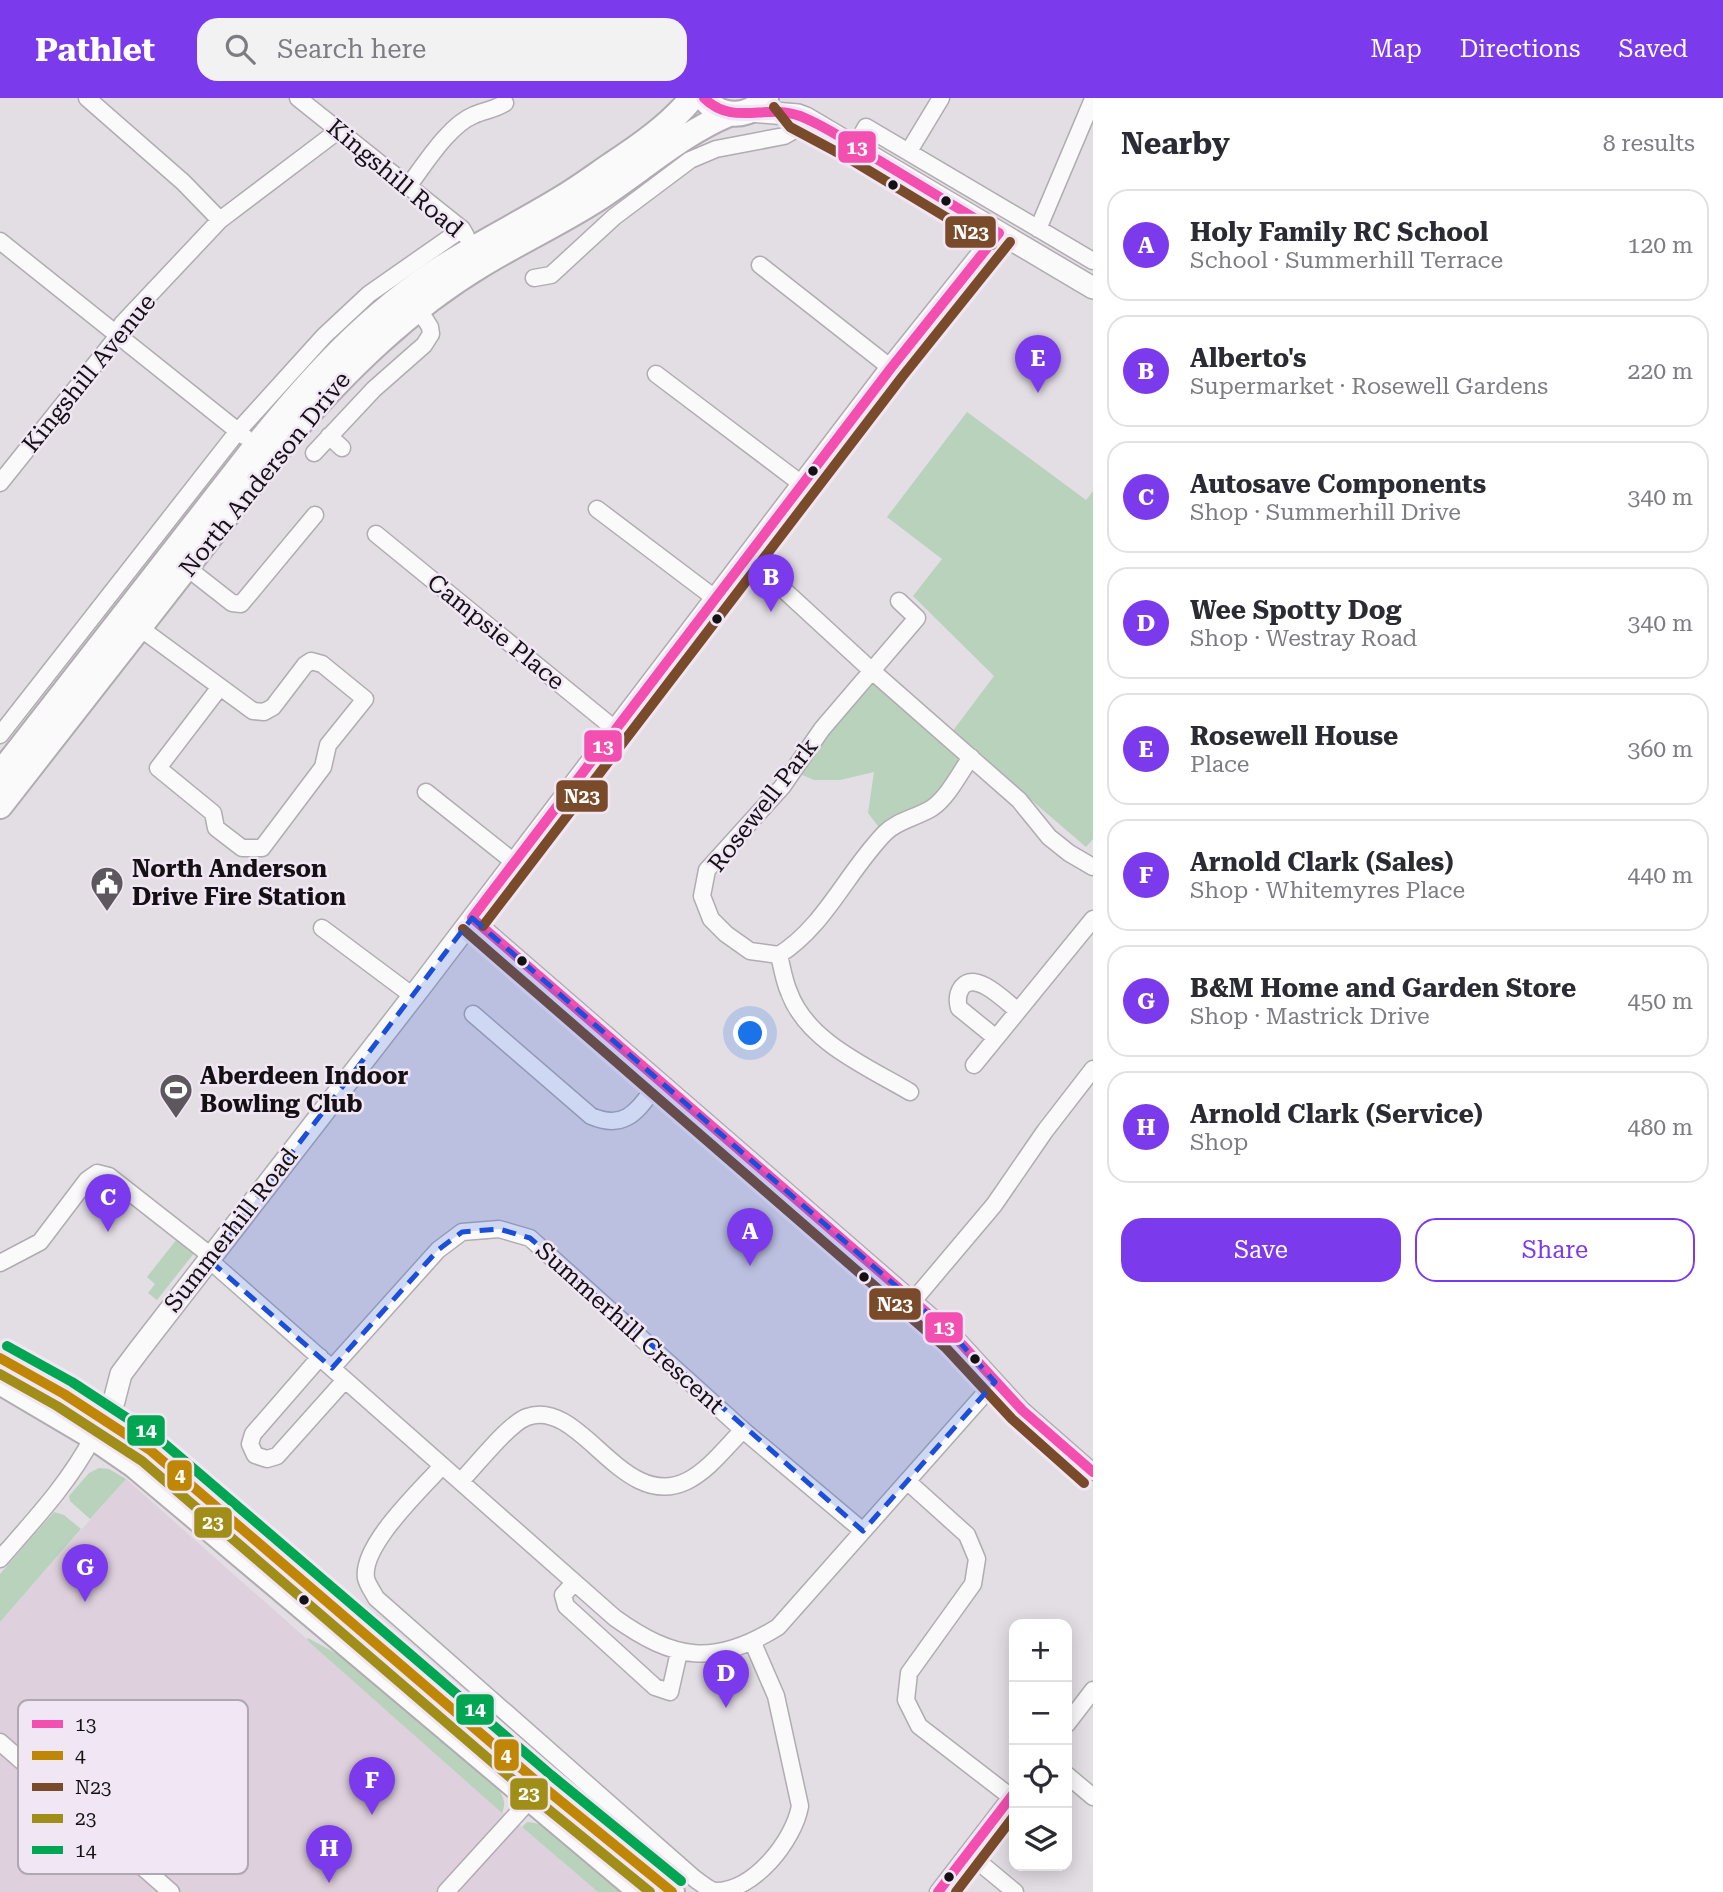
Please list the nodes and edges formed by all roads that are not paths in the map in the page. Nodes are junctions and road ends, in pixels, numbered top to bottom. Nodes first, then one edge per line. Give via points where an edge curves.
1 (87, 98) edge
2 (298, 98) edge
3 (692, 98) edge
4 (704, 98) edge
5 (942, 98) edge
6 (1093, 99) edge
7 (505, 103) dead end
8 (748, 108) edge
9 (796, 110) edge
10 (339, 131) junction
11 (855, 146) junction
12 (909, 151) junction
13 (409, 185) junction
14 (220, 220) junction
15 (1038, 229) junction
16 (999, 233) junction
17 (0, 242) edge
18 (473, 247) junction
19 (1093, 261) edge
20 (760, 265) dead end
21 (534, 278) dead end
22 (1093, 288) edge
23 (413, 301) junction
24 (117, 336) junction
25 (891, 368) junction
26 (656, 374) dead end
27 (329, 436) junction
28 (247, 438) junction
29 (342, 448) dead end
30 (314, 453) dead end
31 (0, 483) edge
32 (803, 485) junction
33 (597, 509) dead end
34 (316, 515) dead end
35 (376, 534) dead end
36 (748, 557) junction
37 (179, 562) junction
38 (716, 599) junction
39 (899, 601) dead end
40 (140, 628) junction
41 (871, 670) junction
42 (220, 687) junction
43 (616, 730) junction
44 (0, 735) edge
45 (971, 757) junction
46 (4, 762) edge
47 (426, 792) dead end
48 (0, 806) edge
49 (514, 862) junction
50 (1092, 863) edge
51 (472, 918) junction
52 (1093, 919) edge
53 (323, 928) dead end
54 (779, 955) junction
55 (413, 996) junction
56 (1018, 1011) junction
57 (473, 1014) dead end
58 (996, 1038) junction
59 (974, 1065) dead end
60 (1093, 1069) edge
61 (660, 1081) junction
62 (910, 1092) dead end
63 (211, 1258) junction
64 (0, 1263) edge
65 (914, 1301) junction
66 (0, 1359) edge
67 (326, 1363) junction
68 (345, 1380) junction
69 (0, 1382) edge
70 (995, 1382) junction
71 (99, 1428) junction
72 (743, 1430) junction
73 (442, 1466) junction
74 (1093, 1472) edge
75 (461, 1481) junction
76 (907, 1481) junction
77 (863, 1531) junction
78 (0, 1559) edge
79 (574, 1583) junction
80 (752, 1643) junction
81 (679, 1651) junction
82 (1093, 1690) edge
83 (1072, 1717) edge
84 (0, 1742) edge
85 (18, 1758) edge
86 (1072, 1779) edge
87 (1009, 1792) edge
88 (536, 1793) junction
89 (1093, 1797) edge
90 (1009, 1800) edge
91 (968, 1853) junction
92 (150, 1874) edge
93 (171, 1892) edge
94 (446, 1892) edge
95 (641, 1892) edge
96 (672, 1892) edge
97 (938, 1892) edge
98 (1015, 1892) edge

1 - 14 street
2 - 10 street, Kingshill Road
3 - 18 main road, North Anderson Drive via 620,159 564,197
4 - 8 main road via 714,108
5 - 12 street
6 - 15 street
7 - 13 street via 473,115 452,130
8 - 9 street
8 - 18 main road, North Anderson Drive via 689,134 598,199
9 - 11 street
9 - 21 street via 791,132 716,149 690,160 614,217 551,275
10 - 13 street, Kingshill Road
10 - 14 street, Kingshill Avenue
11 - 12 street via 866,127
11 - 16 street
12 - 15 street
13 - 18 street, Kingshill Road
14 - 24 street, Kingshill Avenue via 122,324
15 - 19 street
16 - 22 street
16 - 25 street, Summerhill Road
17 - 24 street
18 - 23 main road, North Anderson Drive
18 - 28 street, North Anderson Drive via 369,294 324,336
20 - 25 street
23 - 27 street via 430,327 428,340
23 - 28 main road, North Anderson Drive via 368,324
23 - 37 main road, North Anderson Drive
24 - 28 street
24 - 31 street, Kingshill Avenue
25 - 32 street, Summerhill Road
26 - 32 street
27 - 29 street
27 - 30 street
28 - 37 main road, North Anderson Drive
28 - 44 street, North Anderson Drive
32 - 36 street, Summerhill Road
33 - 38 street
34 - 37 street via 241,604 232,603
35 - 43 street, Campsie Place
36 - 38 street, Summerhill Road
36 - 41 street
37 - 40 main road, North Anderson Drive
37 - 46 main road, North Anderson Drive
38 - 43 street, Summerhill Road
39 - 41 street, Rosewell Park via 917,618
40 - 42 street
40 - 48 main road, North Anderson Drive
41 - 45 street
41 - 54 street, Rosewell Park via 822,729 782,788 707,870 702,896 711,919 750,951
42 - 42 street via 253,711 264,712 311,661 322,664 365,699 328,745 323,767 262,848 242,848 216,828 213,813 158,768
43 - 49 street, Summerhill Road
45 - 50 street via 1019,800 1049,837
45 - 54 street via 939,802 895,823 884,834 799,942
47 - 49 street
49 - 51 street, Summerhill Road
51 - 55 street, Summerhill Road
51 - 61 street
52 - 56 street
53 - 55 street
54 - 62 street via 789,992 808,1023 828,1041
55 - 63 street, Summerhill Road
56 - 58 street
56 - 58 street via 983,984 975,981 962,988 959,1008
57 - 61 street via 601,1121 630,1117
58 - 59 street
60 - 65 street via 993,1205
61 - 65 street
63 - 64 street via 109,1175 97,1173 40,1242
63 - 67 street
63 - 71 street, Summerhill Road via 121,1374 114,1401
65 - 70 street via 956,1338
66 - 71 main road
67 - 68 street
67 - 68 street, Summerhill Crescent via 253,1434 250,1444 255,1455 267,1460 277,1456
67 - 72 street, Summerhill Crescent via 438,1250 462,1232 499,1229 530,1238
68 - 73 street
69 - 71 main road
70 - 74 street
70 - 76 street
71 - 78 street via 55,1496
71 - 88 main road via 135,1466
72 - 75 street via 685,1482 662,1485 641,1482 624,1471 568,1424 550,1416 527,1417
72 - 77 street, Summerhill Crescent
73 - 75 street
73 - 80 street via 376,1540 366,1578 376,1598 713,1891 736,1891 755,1880 788,1843 800,1807 776,1696
75 - 79 street
76 - 77 street
76 - 87 street via 967,1535 977,1559 973,1584 909,1673 906,1700 919,1726
77 - 80 street via 778,1627
79 - 81 street via 645,1639
79 - 81 street via 563,1595 566,1606 655,1687 670,1692
80 - 81 street via 709,1654
82 - 83 street
84 - 85 street
86 - 89 street
88 - 94 street
88 - 95 main road
88 - 96 main road
90 - 91 street
91 - 97 street
91 - 98 street
92 - 93 street

